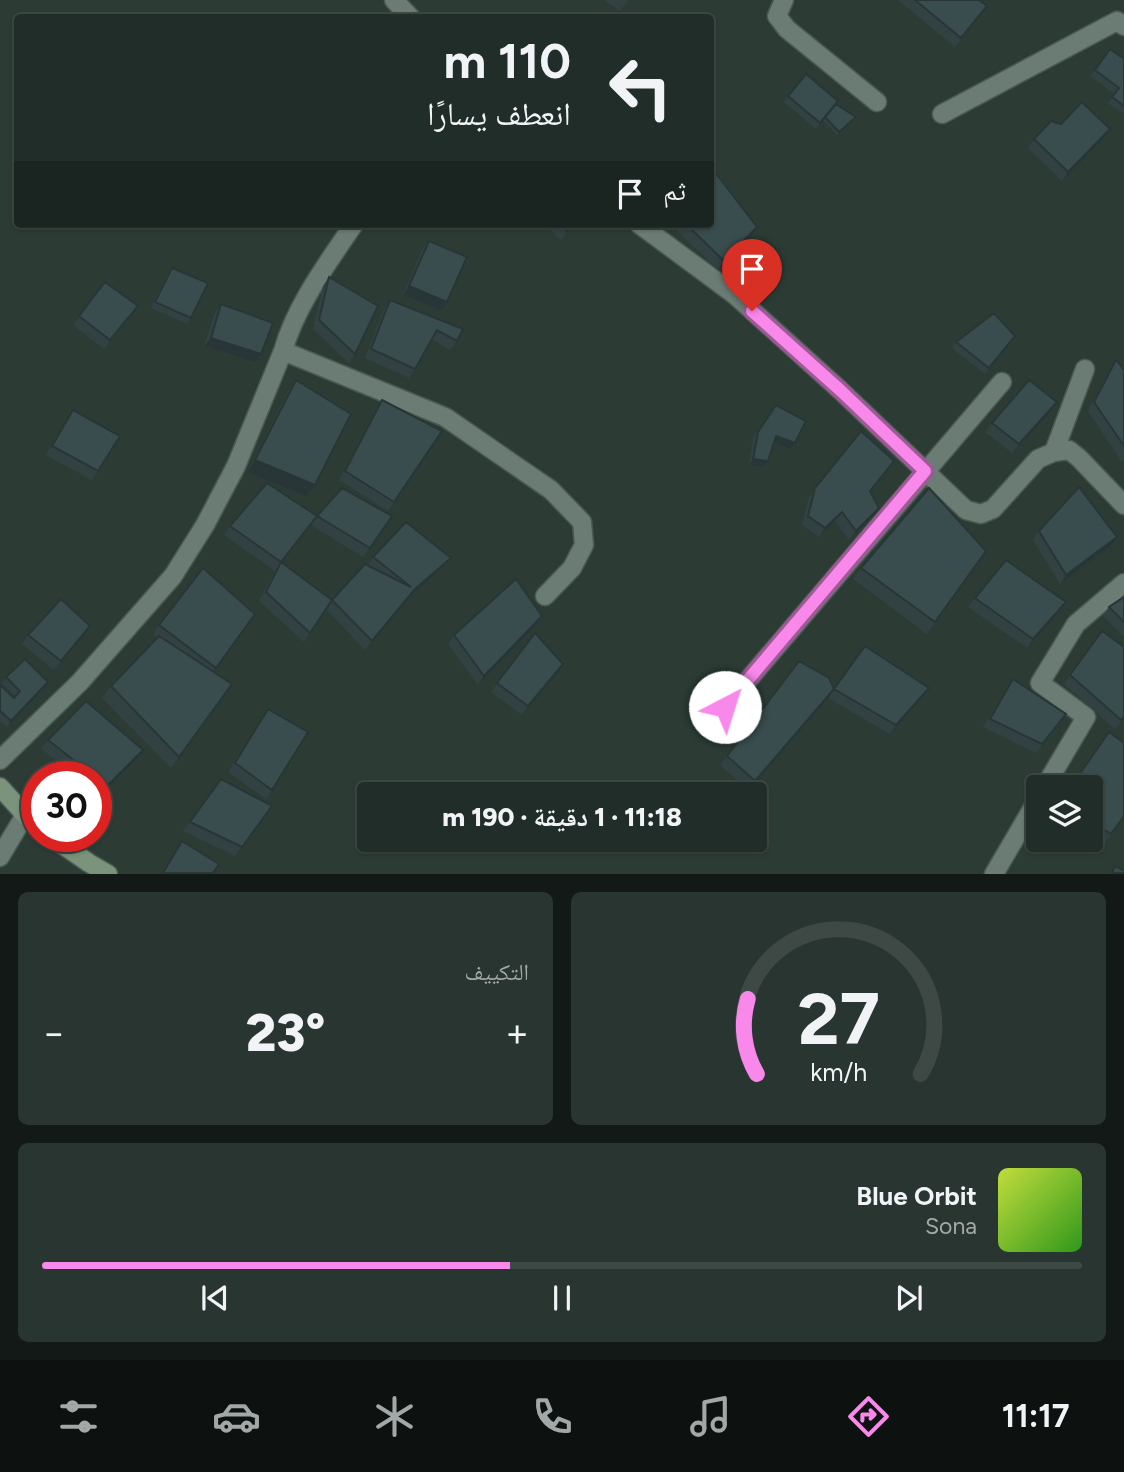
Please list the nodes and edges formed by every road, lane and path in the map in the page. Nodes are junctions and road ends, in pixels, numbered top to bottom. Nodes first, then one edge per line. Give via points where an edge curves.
1 (394, 0) edge
2 (785, 0) edge
3 (407, 14) edge
4 (1124, 26) edge
5 (877, 102) dead end
6 (942, 114) dead end
7 (351, 228) edge
8 (644, 228) edge
9 (283, 352) junction
10 (1085, 369) dead end
11 (1002, 382) dead end
12 (1054, 452) junction
13 (925, 471) junction
14 (1124, 505) edge
15 (1124, 583) edge
16 (545, 596) dead end
17 (725, 707) dead end
18 (0, 760) edge
19 (1052, 775) edge
20 (0, 787) edge
21 (21, 811) edge
22 (1026, 819) edge
23 (21, 833) edge
24 (73, 852) edge
25 (0, 857) edge
26 (108, 873) edge
27 (994, 873) edge

1 - 3 street
2 - 5 street via 777,16 787,29
4 - 6 street via 1117,20
7 - 9 street via 299,312
8 - 13 street via 735,295
9 - 16 street via 445,417 551,491 582,522 584,545 572,568
9 - 18 street via 236,466 173,576 80,682
10 - 12 street
11 - 13 street
12 - 13 street via 1038,459 993,509 981,514 966,510
12 - 14 street via 1069,450
13 - 17 street
15 - 19 street via 1076,624 1040,683 1086,717
20 - 21 street
22 - 27 street
23 - 25 street
24 - 26 street

